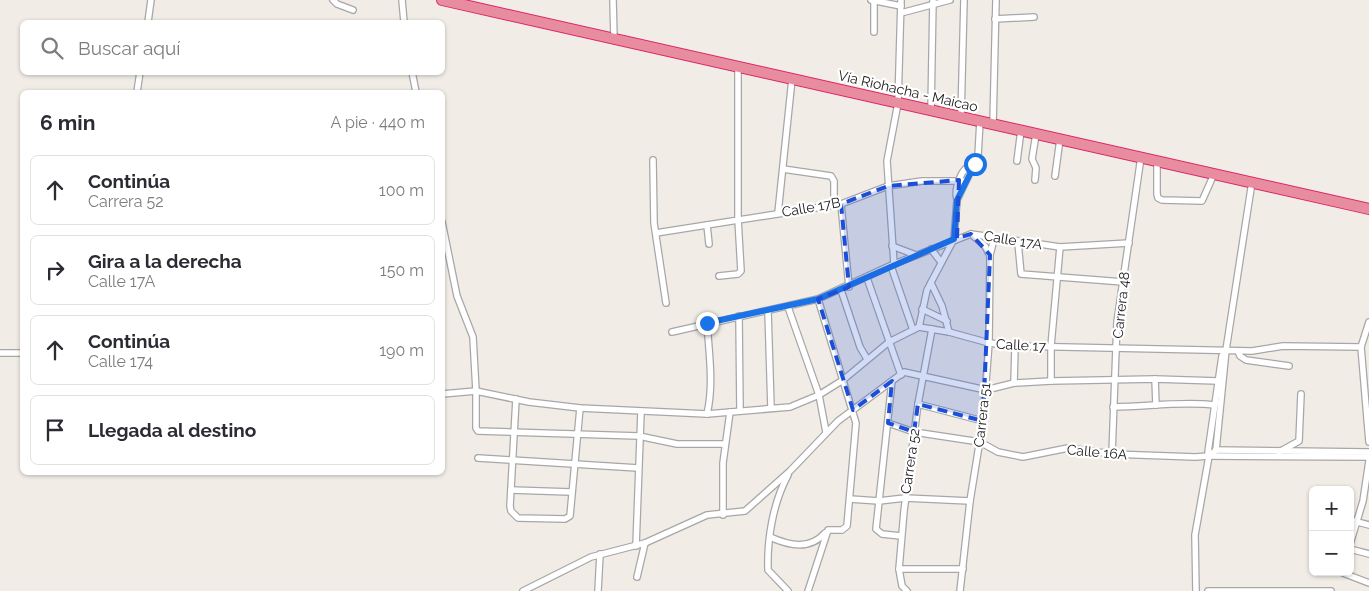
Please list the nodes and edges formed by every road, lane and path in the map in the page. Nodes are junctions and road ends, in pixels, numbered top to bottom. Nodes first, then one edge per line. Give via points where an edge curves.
1 (151, 0) edge
2 (333, 0) edge
3 (402, 0) edge
4 (444, 0) edge
5 (613, 0) edge
6 (873, 0) edge
7 (950, 0) edge
8 (964, 0) edge
9 (996, 0) edge
10 (933, 2) edge
11 (901, 6) edge
12 (352, 10) dead end
13 (1034, 17) dead end
14 (995, 19) junction
15 (148, 20) edge
16 (404, 20) edge
17 (874, 32) dead end
18 (614, 39) junction
19 (738, 67) junction
20 (140, 75) edge
21 (413, 75) edge
22 (792, 79) junction
23 (138, 90) edge
24 (416, 90) edge
25 (898, 103) junction
26 (931, 110) junction
27 (961, 117) junction
28 (980, 121) junction
29 (993, 124) junction
30 (1021, 130) junction
31 (1036, 134) junction
32 (1060, 139) junction
33 (1141, 157) junction
34 (653, 160) dead end
35 (1017, 161) dead end
36 (1157, 161) junction
37 (783, 169) junction
38 (1214, 174) junction
39 (1055, 176) dead end
40 (962, 180) junction
41 (1035, 180) dead end
42 (1252, 182) junction
43 (888, 186) junction
44 (841, 204) junction
45 (834, 205) junction
46 (1369, 209) edge
47 (778, 213) junction
48 (738, 219) junction
49 (707, 225) junction
50 (656, 233) junction
51 (971, 234) junction
52 (445, 238) edge
53 (954, 239) junction
54 (994, 239) junction
55 (1018, 243) junction
56 (1129, 243) junction
57 (709, 244) dead end
58 (892, 246) junction
59 (1060, 247) junction
60 (931, 249) junction
61 (916, 255) junction
62 (990, 255) junction
63 (941, 262) junction
64 (892, 265) junction
65 (719, 276) dead end
66 (1058, 277) junction
67 (867, 278) junction
68 (1123, 282) junction
69 (930, 283) junction
70 (849, 287) junction
71 (841, 290) junction
72 (818, 299) junction
73 (666, 303) dead end
74 (788, 307) junction
75 (922, 309) junction
76 (768, 311) junction
77 (739, 316) junction
78 (946, 321) junction
79 (1369, 322) edge
80 (707, 323) junction
81 (919, 327) junction
82 (932, 329) junction
83 (913, 330) junction
84 (672, 332) dead end
85 (949, 332) junction
86 (889, 342) junction
87 (989, 343) junction
88 (1015, 346) junction
89 (1051, 346) junction
90 (1361, 347) junction
91 (1118, 350) junction
92 (1226, 350) junction
93 (1238, 351) junction
94 (0, 353) edge
95 (20, 353) edge
96 (867, 359) junction
97 (1290, 366) dead end
98 (903, 373) junction
99 (922, 376) junction
100 (1155, 379) junction
101 (843, 380) junction
102 (1115, 380) junction
103 (892, 381) junction
104 (1051, 381) junction
105 (1218, 381) junction
106 (1014, 384) junction
107 (986, 390) junction
108 (476, 391) junction
109 (445, 394) edge
110 (1301, 394) dead end
111 (819, 395) junction
112 (516, 398) junction
113 (918, 404) junction
114 (1156, 405) junction
115 (1214, 405) junction
116 (1113, 407) junction
117 (580, 408) junction
118 (771, 408) junction
119 (853, 410) junction
120 (740, 411) junction
121 (641, 412) junction
122 (730, 412) junction
123 (707, 414) junction
124 (983, 421) junction
125 (888, 423) junction
126 (514, 432) junction
127 (826, 432) junction
128 (914, 432) junction
129 (577, 435) junction
130 (639, 436) junction
131 (1369, 441) edge
132 (980, 442) junction
133 (724, 444) junction
134 (1216, 450) junction
135 (1369, 452) edge
136 (1112, 454) junction
137 (1279, 454) junction
138 (1209, 456) junction
139 (478, 458) dead end
140 (1369, 459) edge
141 (513, 461) junction
142 (573, 465) junction
143 (638, 468) junction
144 (790, 471) junction
145 (511, 490) junction
146 (571, 492) junction
147 (905, 498) junction
148 (850, 499) junction
149 (879, 501) junction
150 (970, 501) junction
151 (724, 515) junction
152 (1354, 521) edge
153 (1369, 525) edge
154 (828, 530) junction
155 (901, 536) junction
156 (770, 537) junction
157 (645, 543) junction
158 (636, 546) junction
159 (1354, 550) edge
160 (600, 554) junction
161 (1369, 554) edge
162 (899, 569) junction
163 (963, 570) junction
164 (1351, 576) edge
165 (637, 577) dead end
166 (1369, 583) edge
167 (1280, 590) edge
168 (523, 591) edge
169 (598, 591) edge
170 (788, 591) edge
171 (808, 591) edge
172 (907, 591) edge
173 (960, 591) edge
174 (1196, 591) edge
175 (1208, 591) edge
176 (1331, 591) edge

1 - 15 street
2 - 12 street
3 - 16 street
4 - 18 highway, Vía Riohacha - Maicao
5 - 18 street
6 - 11 street
6 - 17 street
7 - 10 street
8 - 27 street
9 - 14 street
10 - 11 street
10 - 26 street
11 - 25 street
13 - 14 street
14 - 29 street
18 - 19 highway, Vía Riohacha - Maicao
19 - 22 highway, Vía Riohacha - Maicao
19 - 48 street
20 - 23 street
21 - 24 street
22 - 25 highway, Vía Riohacha - Maicao
22 - 37 street
25 - 26 highway, Vía Riohacha - Maicao
25 - 43 street via 887,161
26 - 27 highway, Vía Riohacha - Maicao
27 - 28 highway, Vía Riohacha - Maicao
28 - 29 highway, Vía Riohacha - Maicao
28 - 40 street via 975,164 967,166
29 - 30 highway, Vía Riohacha - Maicao
30 - 31 highway, Vía Riohacha - Maicao
30 - 35 street
31 - 32 highway, Vía Riohacha - Maicao
31 - 41 street via 1032,159 1036,168
32 - 33 highway, Vía Riohacha - Maicao
32 - 39 street
33 - 36 highway, Vía Riohacha - Maicao
33 - 56 street, Carrera 48
34 - 50 street
36 - 38 highway, Vía Riohacha - Maicao
36 - 38 street via 1157,194 1162,200 1202,201
37 - 45 street via 830,176 834,181
37 - 47 street
38 - 42 highway, Vía Riohacha - Maicao
40 - 43 street, Calle 17B
40 - 53 street via 956,189
42 - 46 highway, Vía Riohacha - Maicao
42 - 92 street
43 - 44 street, Calle 17B
43 - 58 street
44 - 45 street, Calle 17B
44 - 70 street
45 - 47 street, Calle 17B
47 - 48 street, Calle 17B
48 - 49 street, Calle 17B
48 - 65 street via 741,271
49 - 50 street, Calle 17B
49 - 57 street
50 - 73 street
51 - 53 street, Calle 17A
51 - 54 street, Calle 17A
51 - 62 street
52 - 108 street via 456,296 472,337
53 - 60 street, Calle 17A
53 - 63 street
54 - 55 street, Calle 17A
54 - 62 street, Carrera 51
55 - 59 street, Calle 17A
55 - 66 street via 1021,274
56 - 59 street, Calle 17A
56 - 68 street, Carrera 48
58 - 61 street
58 - 64 street
59 - 66 street
60 - 61 street, Calle 17A
60 - 63 street
61 - 64 street, Calle 17A
62 - 87 street, Carrera 51
63 - 69 street
64 - 67 street, Calle 17A
64 - 83 street
66 - 68 street
66 - 89 street
67 - 70 street, Calle 17A
67 - 86 street
68 - 91 street, Carrera 48
69 - 75 street
69 - 78 street
70 - 71 street, Calle 17A
71 - 72 street, Calle 17A
71 - 96 street
72 - 74 street, Calle 17A
72 - 101 street
74 - 76 street, Calle 17A
74 - 111 street
75 - 78 street
75 - 81 street
76 - 77 street, Calle 17A
76 - 118 street
77 - 80 street, Calle 17A
77 - 120 street
78 - 85 street
79 - 90 street
80 - 84 street, Calle 17A
80 - 123 street via 710,403
81 - 82 street, Calle 17
81 - 83 street
82 - 85 street, Calle 17
82 - 99 street, Carrera 52
83 - 86 street
85 - 87 street, Calle 17
86 - 96 street
86 - 98 street
87 - 88 street, Calle 17
87 - 107 street, Carrera 51
88 - 89 street, Calle 17
88 - 106 street
89 - 91 street, Calle 17
89 - 104 street
90 - 93 street, Calle 17 via 1284,346
90 - 131 street
91 - 92 street, Calle 17
91 - 102 street, Carrera 48
92 - 93 street, Calle 17
92 - 105 street
92 - 134 street
93 - 97 street via 1246,360
94 - 95 street
96 - 101 street
98 - 99 street
98 - 103 street
99 - 107 street
99 - 113 street, Carrera 52
100 - 102 street
100 - 105 street
100 - 114 street
101 - 111 street
101 - 119 street
102 - 104 street
102 - 116 street, Carrera 48
103 - 119 street
103 - 125 street
104 - 106 street
105 - 115 street
106 - 107 street
107 - 124 street, Carrera 51
108 - 109 street
108 - 112 street
108 - 126 street via 478,431
110 - 137 street via 1300,441
111 - 118 street via 790,407
111 - 127 street
112 - 117 street
112 - 126 street
113 - 124 street
113 - 128 street, Carrera 52
114 - 115 street via 1182,402
114 - 116 street
115 - 138 street
116 - 136 street, Carrera 48
117 - 121 street
117 - 129 street
118 - 120 street
119 - 127 street
119 - 148 street via 856,423
120 - 122 street
121 - 123 street
121 - 130 street
122 - 123 street
122 - 133 street
124 - 132 street, Carrera 51
125 - 128 street, Calle 16A
125 - 149 street
126 - 129 street
126 - 141 street
127 - 144 street
128 - 132 street, Calle 16A
128 - 147 street, Carrera 52
129 - 130 street
129 - 142 street
130 - 133 street via 677,444
130 - 143 street
132 - 136 street, Calle 16A via 998,452 1023,457 1068,448
132 - 150 street, Carrera 51
133 - 151 street
134 - 137 street
134 - 138 street
135 - 137 street
136 - 138 street, Calle 16A
137 - 138 street, Calle 16A
137 - 140 street
138 - 174 street via 1195,535
139 - 141 street
140 - 152 street via 1363,501
141 - 142 street
141 - 145 street
142 - 143 street
142 - 146 street
143 - 158 street
144 - 151 street via 745,511
144 - 156 street via 776,504
145 - 146 street
145 - 146 street via 511,511 518,518 568,518
147 - 149 street
147 - 150 street
147 - 155 street, Carrera 52
148 - 149 street
148 - 154 street via 847,526 842,530
149 - 155 street via 878,533
150 - 163 street, Carrera 51
151 - 157 street via 707,515
152 - 153 street
154 - 156 street via 812,544 789,544
154 - 171 street
155 - 162 street, Carrera 52
156 - 170 street via 768,570
157 - 158 street
157 - 165 street
158 - 160 street
159 - 161 street
160 - 168 street
160 - 169 street
162 - 163 street
162 - 172 street, Carrera 52 via 902,586
163 - 173 street, Carrera 51
164 - 166 street
167 - 175 street
167 - 176 street

